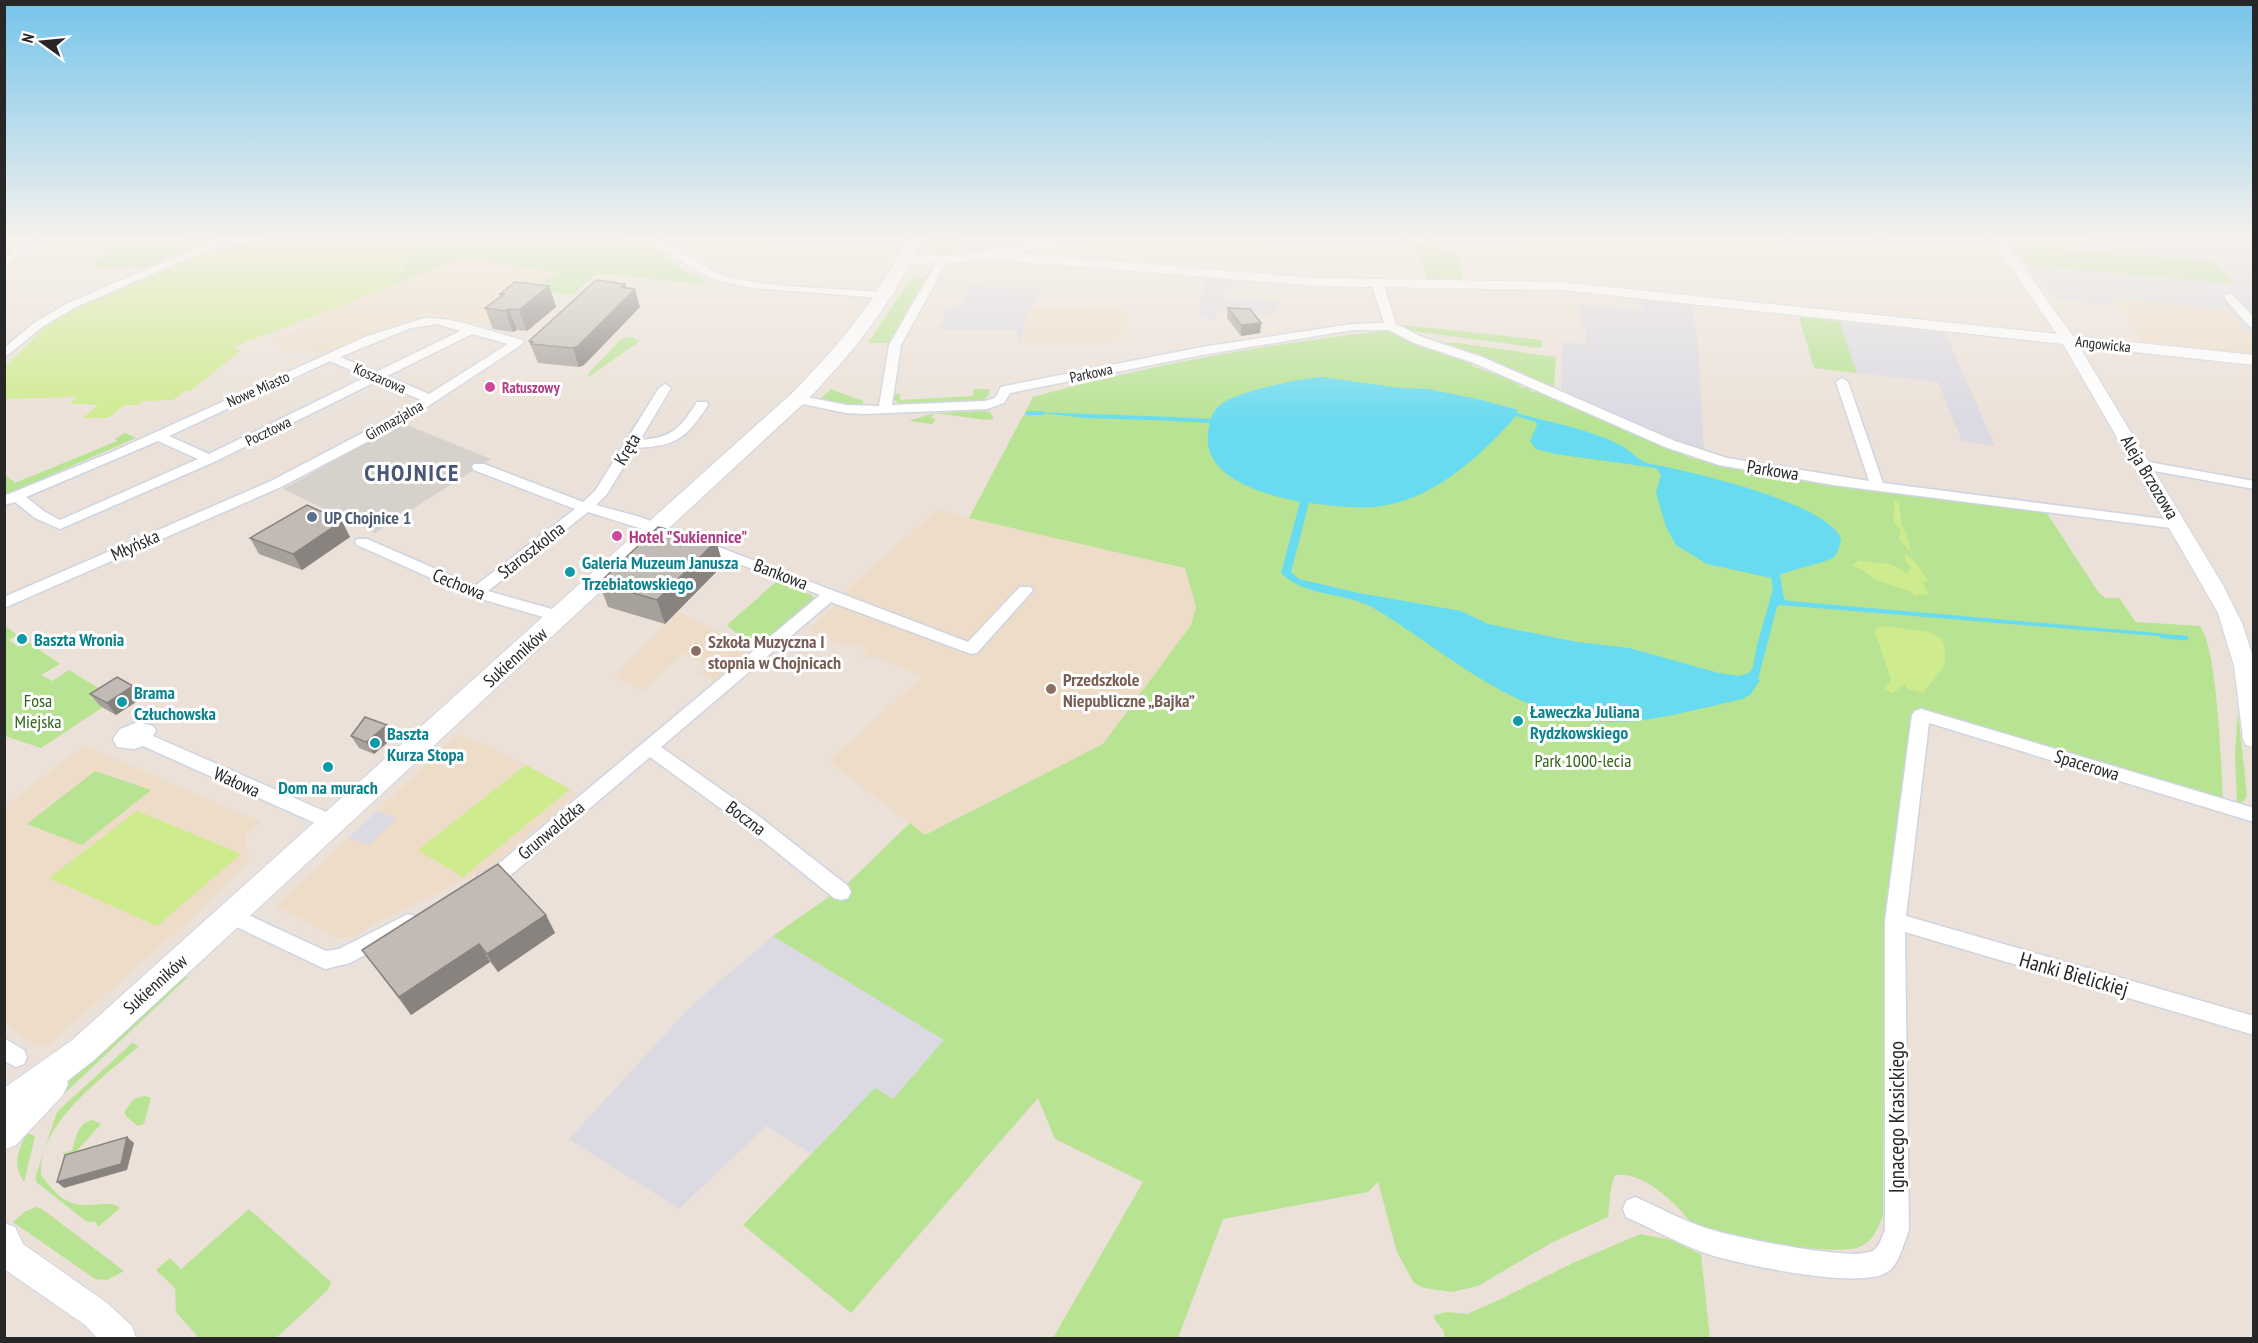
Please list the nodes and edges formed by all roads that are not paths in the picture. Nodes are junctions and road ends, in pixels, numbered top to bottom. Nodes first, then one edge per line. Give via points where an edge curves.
1 (87, 299) edge
2 (881, 299) edge
3 (921, 299) edge
4 (1382, 299) edge
5 (1679, 299) edge
6 (2039, 299) edge
7 (2230, 299) edge
8 (2253, 325) edge
9 (1391, 326) junction
10 (473, 329) junction
11 (2069, 341) junction
12 (518, 343) joint
13 (4, 355) edge
14 (330, 357) junction
15 (2253, 360) edge
16 (378, 377) junction
17 (1842, 382) dead end
18 (665, 388) dead end
19 (430, 399) junction
20 (797, 399) junction
21 (702, 405) dead end
22 (885, 410) junction
23 (156, 435) junction
24 (630, 444) junction
25 (209, 459) junction
26 (2143, 465) junction
27 (479, 467) dead end
28 (1877, 485) junction
29 (2253, 485) edge
30 (264, 487) joint
31 (10, 498) edge
32 (586, 507) junction
33 (2179, 525) junction
34 (657, 528) junction
35 (362, 542) dead end
36 (1025, 590) dead end
37 (476, 593) junction
38 (831, 594) junction
39 (4, 603) edge
40 (560, 616) junction
41 (1920, 715) joint
42 (143, 739) dead end
43 (2253, 739) edge
44 (649, 747) junction
45 (2253, 815) edge
46 (333, 823) junction
47 (472, 888) edge
48 (841, 892) dead end
49 (231, 915) junction
50 (423, 915) edge
51 (1895, 921) junction
52 (2253, 1026) edge
53 (81, 1051) junction
54 (4, 1107) edge
55 (4, 1134) edge
56 (1635, 1209) dead end
57 (7, 1249) edge
58 (120, 1338) edge

1 - 13 street via 61,310
2 - 20 main road, Sukienników via 843,351
3 - 22 street via 895,345
4 - 9 street
5 - 11 street, Angowicka
6 - 11 street, Aleja Brzozowa
7 - 8 street
9 - 22 street, Parkowa via 1352,327 1243,344 1005,390 1000,400 991,405
9 - 28 street, Parkowa via 1697,454 1833,481
10 - 12 street, Nowe Miasto
10 - 14 street, Nowe Miasto via 424,321
10 - 16 street, Pocztowa
11 - 15 street, Angowicka
11 - 26 street, Aleja Brzozowa
12 - 19 street, Gimnazjalna
14 - 16 street, Koszarowa
14 - 23 street, Nowe Miasto
16 - 19 street, Koszarowa
16 - 25 street, Pocztowa
17 - 28 street
18 - 24 street, Kręta
19 - 30 street, Gimnazjalna via 396,421
20 - 22 street, Parkowa via 846,409
20 - 34 main road, Sukienników
21 - 24 street via 686,430 672,439
23 - 25 street
23 - 31 street, Nowe Miasto
24 - 32 street, Kręta via 600,494
25 - 31 street, Pocztowa via 60,525
26 - 29 street
26 - 33 street, Aleja Brzozowa
27 - 32 street, Bankowa
28 - 33 street, Parkowa
30 - 39 street, Młyńska
32 - 34 street, Bankowa
32 - 37 street, Staroszkolna
33 - 43 street, Aleja Brzozowa via 2232,623 2248,682
34 - 38 street, Bankowa
34 - 40 main road, Sukienników
35 - 37 street, Cechowa
36 - 38 street, Bankowa via 971,649
37 - 40 street, Cechowa
38 - 44 street, Grunwaldzka
40 - 46 main road, Sukienników
41 - 45 street, Spacerowa
41 - 51 street, Ignacego Krasickiego
42 - 46 street, Wałowa
44 - 47 street, Grunwaldzka via 504,870
44 - 48 street, Boczna
46 - 49 main road, Sukienników
49 - 50 street via 325,960 343,957
49 - 53 main road, Sukienników
51 - 52 street, Hanki Bielickiej
51 - 56 street, Ignacego Krasickiego via 1897,1230 1880,1262 1857,1267 1828,1264 1713,1243
53 - 54 main road, Sukienników
53 - 55 main road, Sukienników
57 - 58 street via 96,1314

